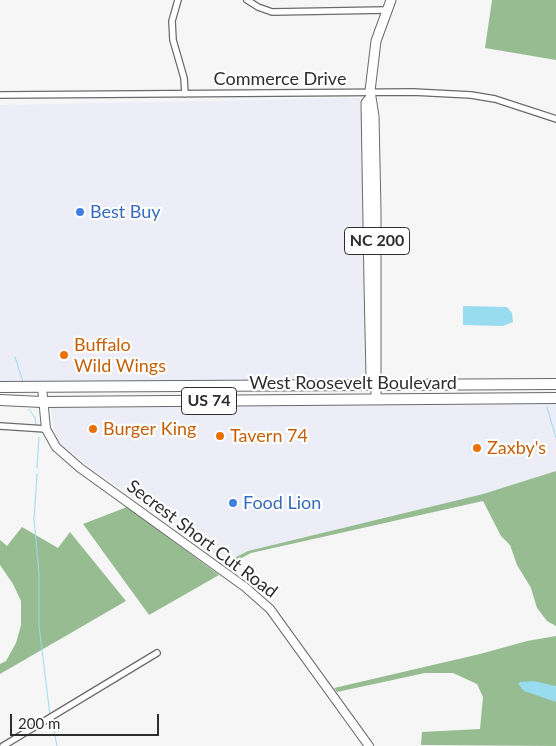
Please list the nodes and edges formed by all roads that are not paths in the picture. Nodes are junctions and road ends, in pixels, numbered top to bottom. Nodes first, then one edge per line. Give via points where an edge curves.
1 (178, 0) edge
2 (247, 0) edge
3 (391, 0) edge
4 (387, 10) junction
5 (185, 94) junction
6 (370, 94) junction
7 (0, 95) edge
8 (556, 119) edge
9 (369, 245) junction
10 (375, 277) junction
11 (556, 384) edge
12 (375, 385) junction
13 (0, 387) edge
14 (42, 387) junction
15 (555, 398) edge
16 (376, 399) junction
17 (0, 400) edge
18 (42, 402) junction
19 (0, 426) edge
20 (46, 429) junction
21 (156, 653) dead end
22 (3, 746) edge
23 (369, 746) edge

1 - 5 street via 172,21 173,40
2 - 4 street via 272,12
3 - 4 main road, NC 200
4 - 6 main road, NC 200 via 376,41
5 - 6 street, Commerce Drive
5 - 7 street, Commerce Drive
6 - 8 street, Commerce Drive via 471,95 527,108
6 - 9 main road, NC 200 via 366,104
6 - 10 main road, NC 200 via 374,116
9 - 10 main road, NC 200
9 - 12 main road, NC 200 via 371,377
10 - 12 main road, NC 200 via 378,368
11 - 12 highway, West Roosevelt Boulevard / US 74
12 - 14 highway, West Roosevelt Boulevard / US 74
12 - 16 main road, NC 200
13 - 14 highway, West Roosevelt Boulevard / US 74
14 - 18 main road, Secrest Short Cut Road
15 - 16 highway, West Roosevelt Boulevard / US 74
16 - 18 highway, West Roosevelt Boulevard / US 74
17 - 18 highway, West Roosevelt Boulevard / US 74
18 - 20 main road, Secrest Short Cut Road
19 - 20 street
20 - 23 main road, Secrest Short Cut Road via 56,447 80,468 245,587 270,609
21 - 22 street

